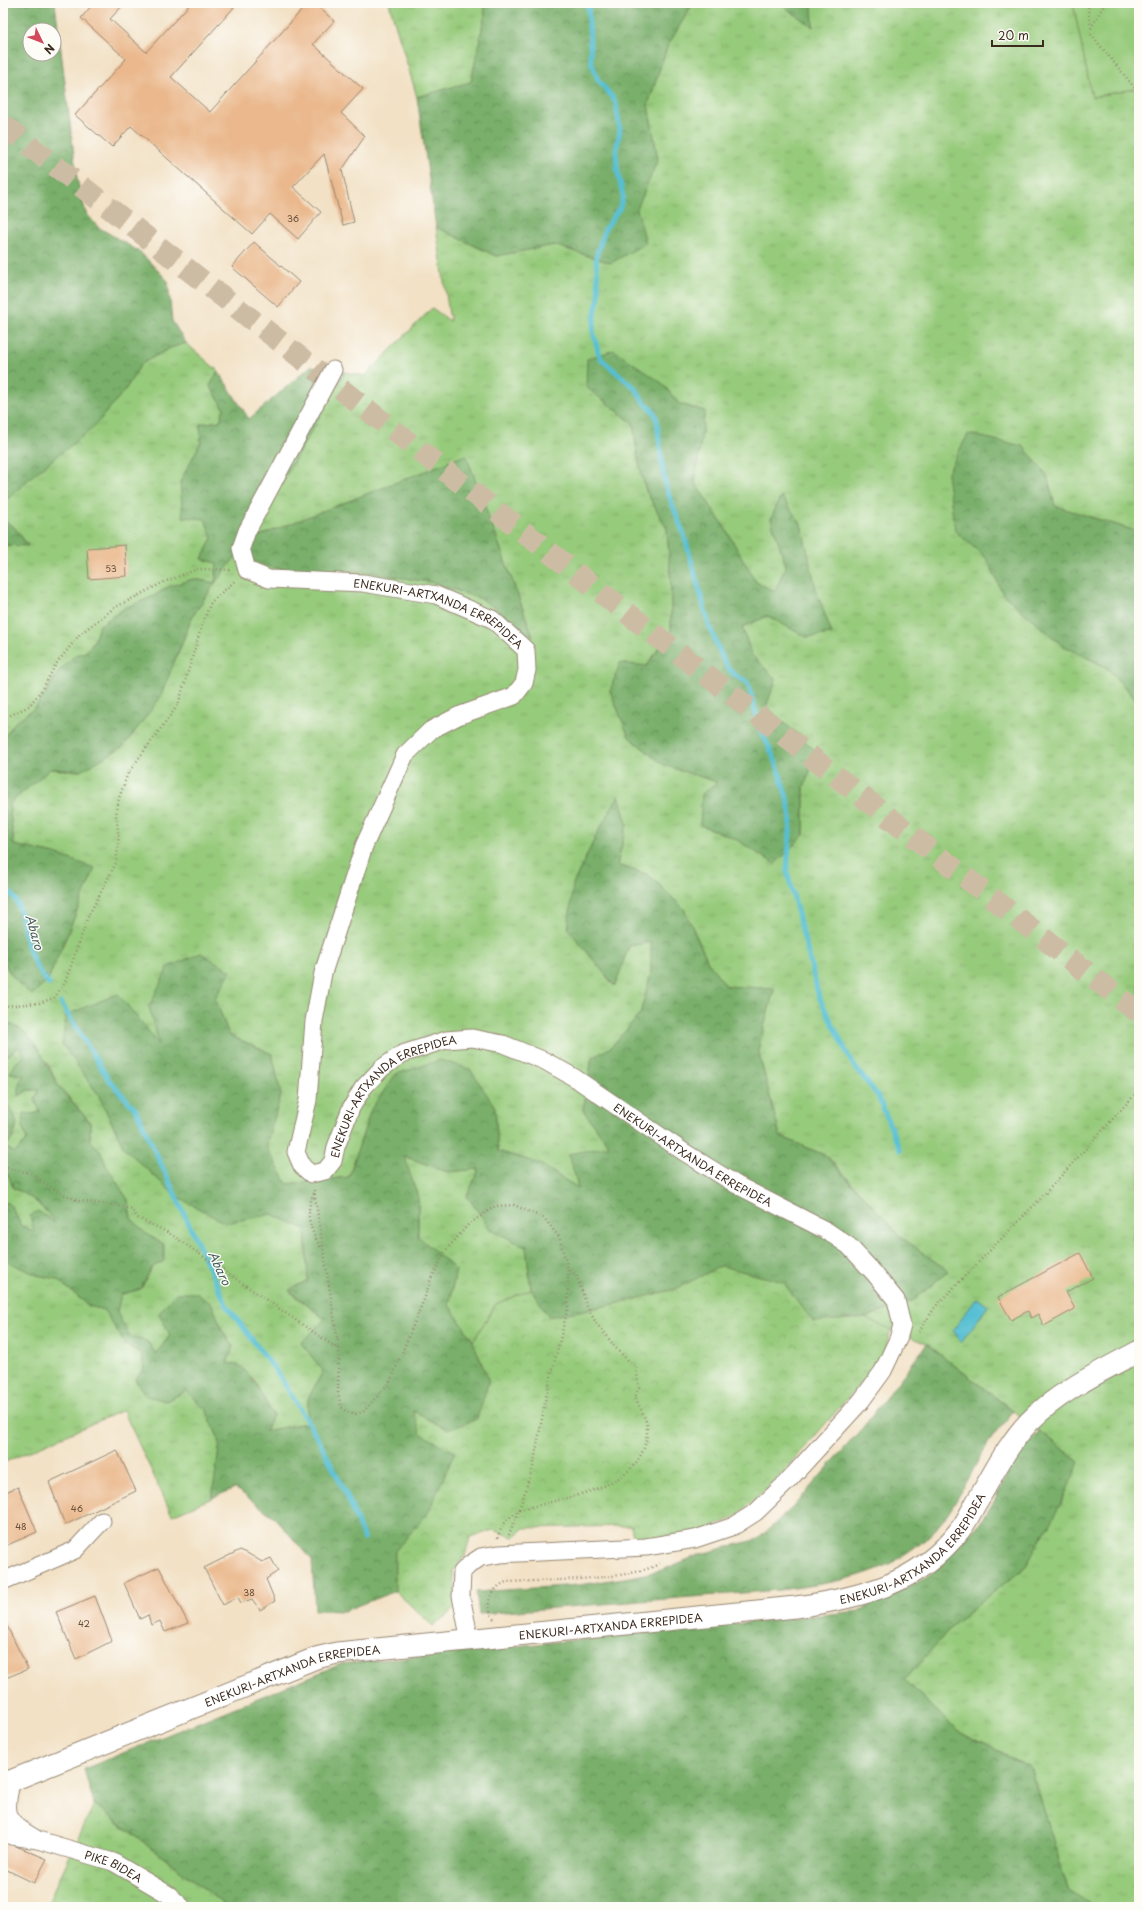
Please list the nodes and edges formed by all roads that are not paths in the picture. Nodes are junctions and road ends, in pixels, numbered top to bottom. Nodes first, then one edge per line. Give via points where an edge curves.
1 (333, 370) dead end
2 (1139, 1351) edge
3 (102, 1521) dead end
4 (3, 1581) edge
5 (467, 1626) dead end
6 (8, 1782) edge
7 (3, 1831) edge
8 (38, 1840) junction
9 (182, 1907) edge

1 - 5 street, ENEKURI-ARTXANDA ERREPIDEA via 247,531 241,548 247,570 269,579 363,583 436,595 492,619 526,650 528,670 524,683 514,696 458,716 431,730 405,755 364,846 323,973 314,1020 308,1100 296,1152 302,1166 311,1174 325,1171 333,1161 351,1108 363,1088 382,1068 402,1054 446,1040 472,1038 503,1044 545,1061 575,1078 737,1185 827,1231 849,1246 896,1300 902,1326 883,1371 861,1401 756,1512 734,1526 695,1539 646,1547 502,1549 481,1557 462,1572 461,1596
2 - 6 street, ENEKURI-ARTXANDA ERREPIDEA via 1083,1382 1048,1405 1030,1421 1014,1440 959,1531 941,1552 920,1569 875,1591 836,1602 796,1607 337,1653 316,1658
3 - 4 street via 75,1550
6 - 8 street, PIKE BIDEA via 8,1816 17,1828
7 - 8 street, PIKE BIDEA via 12,1836
8 - 9 street, PIKE BIDEA via 114,1862 169,1895

